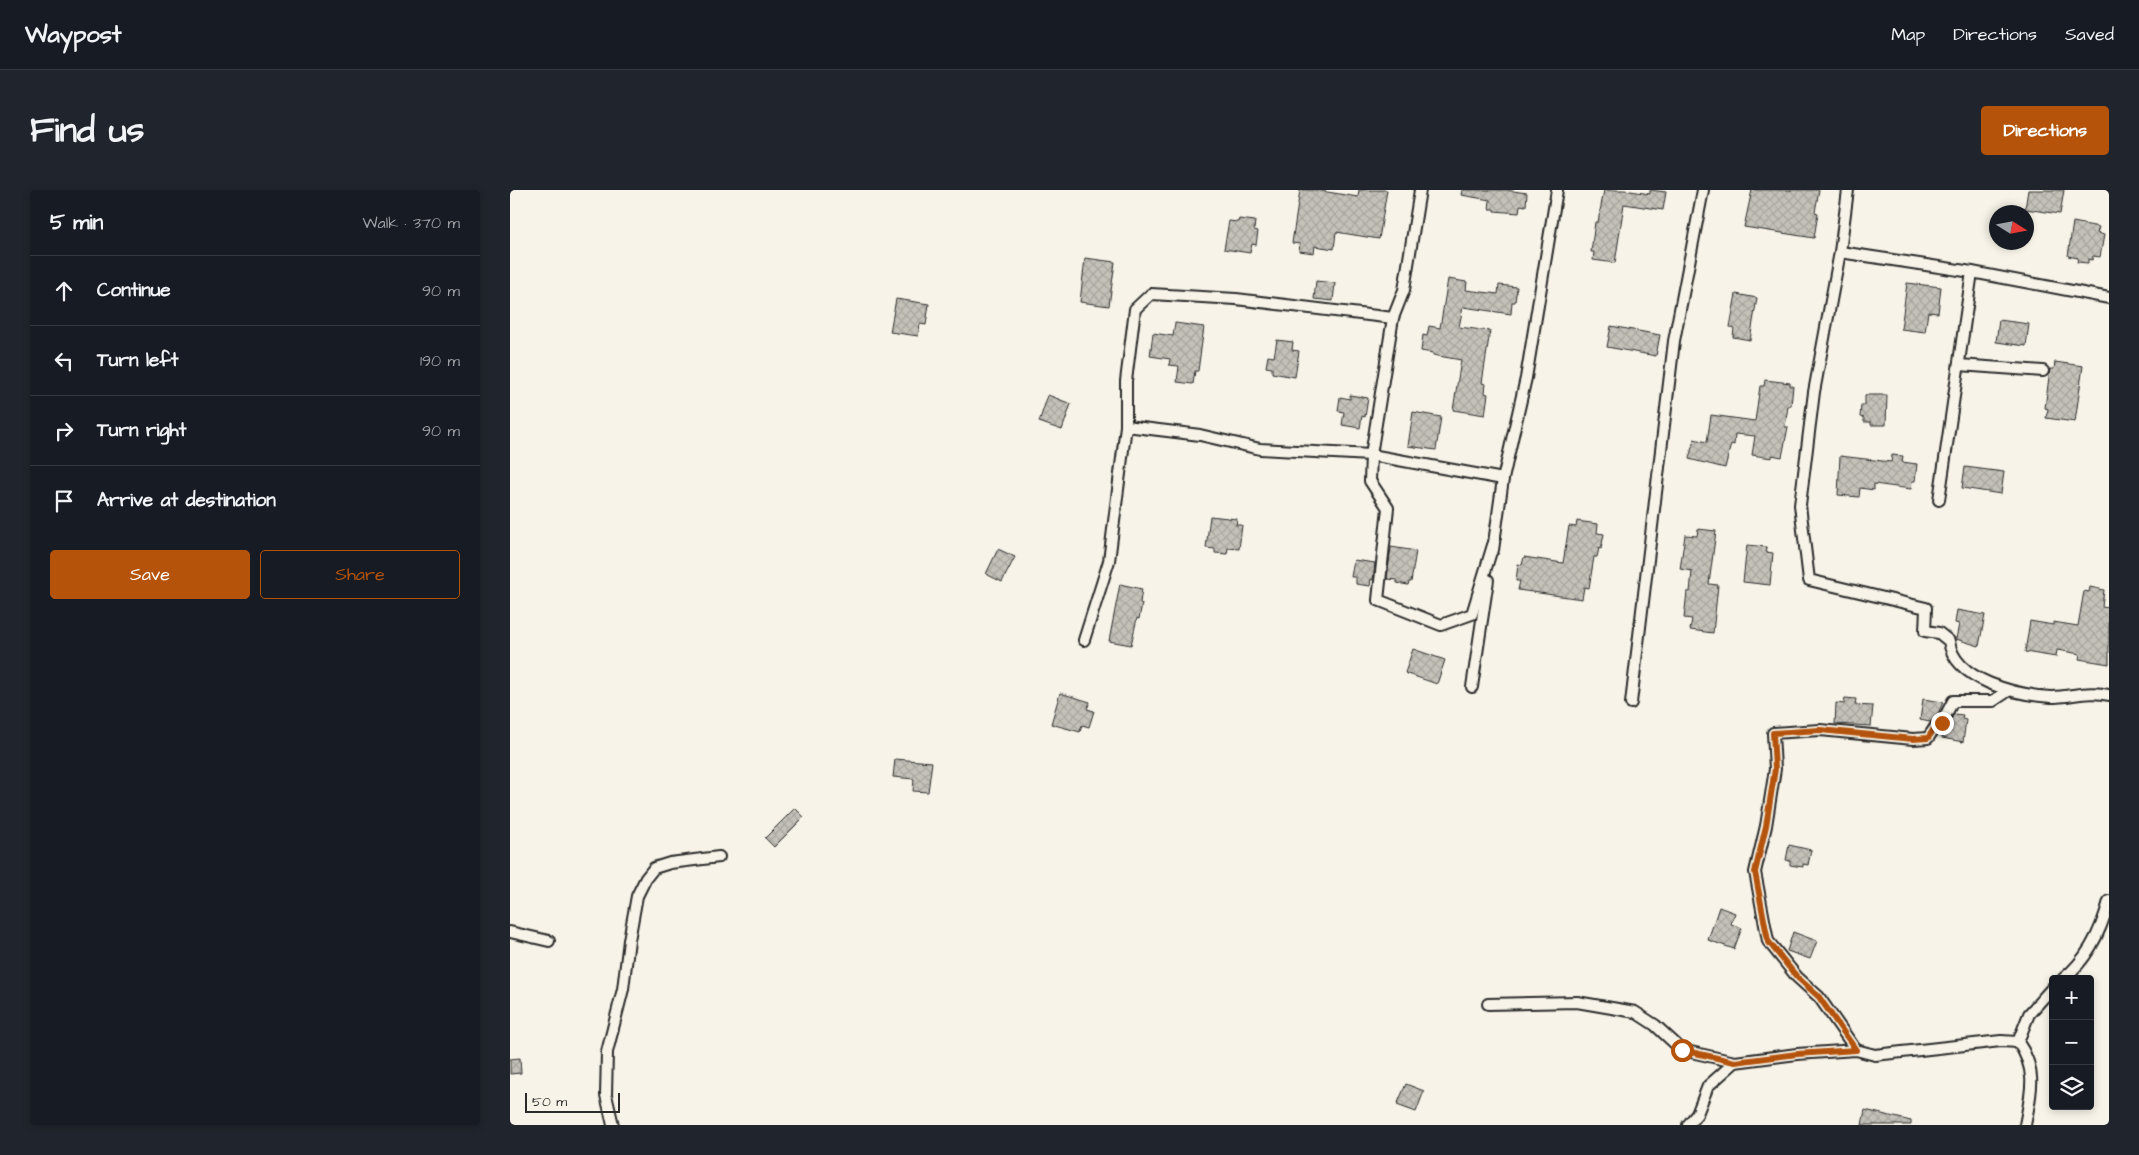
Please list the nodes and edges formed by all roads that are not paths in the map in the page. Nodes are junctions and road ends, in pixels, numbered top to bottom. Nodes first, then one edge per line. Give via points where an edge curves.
1 (1420, 190) edge
2 (1557, 190) edge
3 (1704, 190) edge
4 (1848, 190) edge
5 (1840, 252) junction
6 (1972, 272) junction
7 (2109, 298) edge
8 (1394, 318) junction
9 (1958, 365) junction
10 (2042, 371) dead end
11 (1126, 426) junction
12 (1371, 455) junction
13 (1503, 479) junction
14 (1939, 500) dead end
15 (1494, 545) junction
16 (1084, 640) dead end
17 (1472, 687) dead end
18 (2008, 691) junction
19 (2109, 695) edge
20 (1630, 703) dead end
21 (719, 857) dead end
22 (2109, 901) edge
23 (510, 932) edge
24 (548, 941) dead end
25 (2067, 975) edge
26 (2049, 991) edge
27 (1488, 1004) dead end
28 (2018, 1042) junction
29 (1856, 1050) junction
30 (1735, 1062) junction
31 (613, 1125) edge
32 (1688, 1125) edge
33 (2025, 1125) edge

1 - 8 street via 1404,290
2 - 13 street via 1526,378
3 - 20 street via 1674,341
4 - 5 street
5 - 6 street
5 - 18 street via 1814,392 1800,505 1810,580 1926,608 1925,631 1940,633 1949,641 1950,652 1966,670
6 - 7 street
6 - 9 street
8 - 11 street via 1236,299 1151,294 1136,309 1126,381
8 - 12 street
9 - 10 street
9 - 14 street
11 - 12 street via 1200,435 1260,449
11 - 16 street via 1109,561
12 - 13 street
12 - 15 street via 1370,481 1388,508 1378,600 1440,625 1472,614
13 - 15 street
15 - 17 street
18 - 19 street via 2052,697 2095,692
18 - 29 street via 1993,700 1953,701 1940,726 1936,726 1928,738 1820,730 1773,733 1775,769 1755,872 1768,941 1797,977 1819,997
21 - 31 street via 654,868 638,896 623,989 608,1052 606,1095
22 - 25 street via 2092,947
23 - 24 street
26 - 28 street via 2029,1014
27 - 30 street via 1576,1002 1635,1012 1682,1050
28 - 29 street via 2001,1041 1874,1055
28 - 33 street via 2026,1053 2033,1086
29 - 30 street
30 - 32 street via 1708,1086 1697,1114

